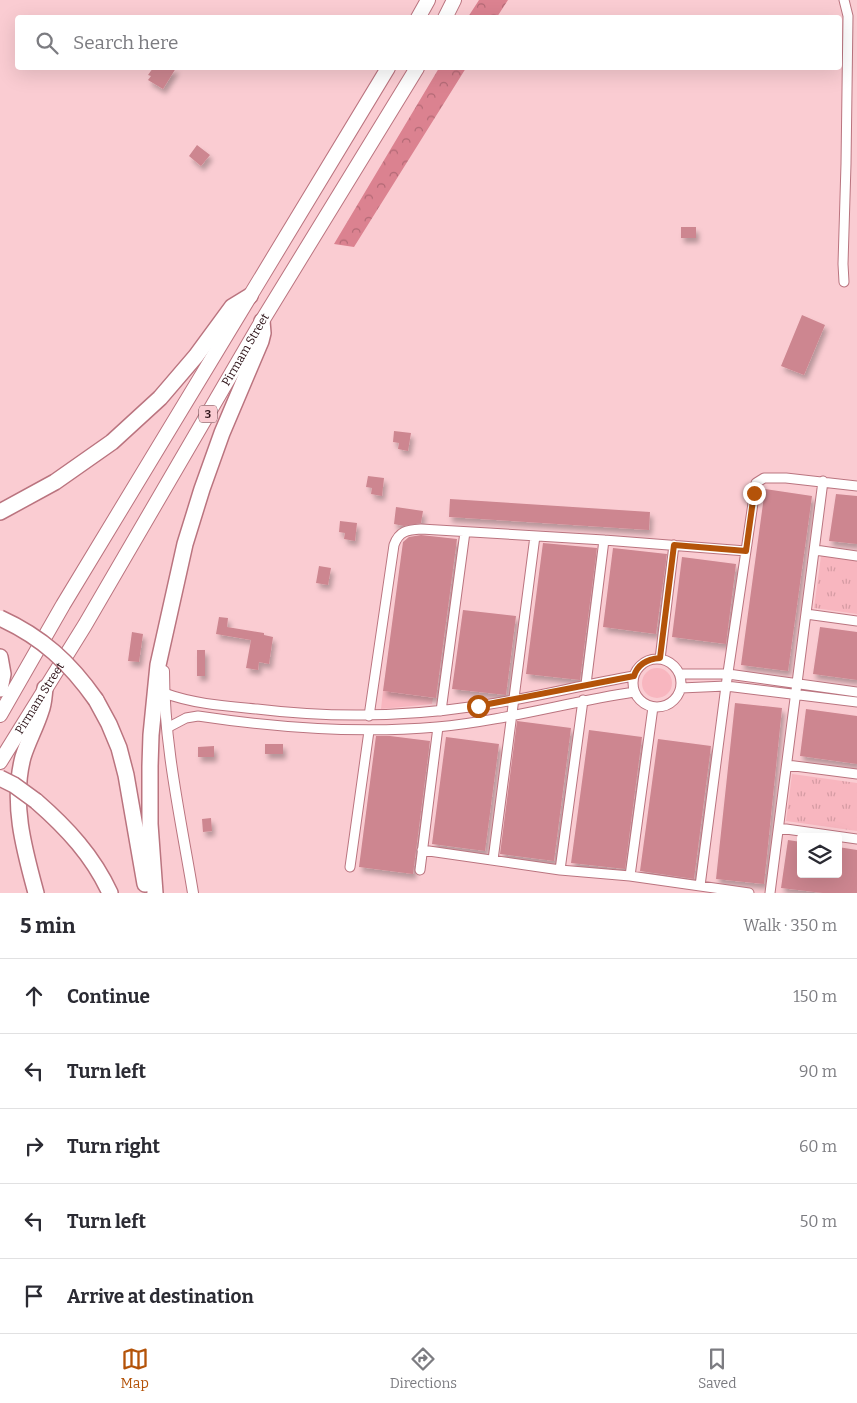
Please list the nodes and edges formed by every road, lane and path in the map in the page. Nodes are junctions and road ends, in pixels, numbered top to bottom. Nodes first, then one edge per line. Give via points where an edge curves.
1 (428, 0) edge
2 (454, 0) edge
3 (844, 0) edge
4 (420, 15) edge
5 (446, 15) edge
6 (387, 70) edge
7 (416, 70) edge
8 (844, 282) dead end
9 (250, 296) junction
10 (262, 321) junction
11 (823, 481) junction
12 (857, 486) edge
13 (0, 512) edge
14 (464, 532) junction
15 (535, 536) junction
16 (604, 540) junction
17 (674, 545) junction
18 (815, 550) junction
19 (746, 551) junction
20 (857, 556) edge
21 (806, 614) junction
22 (0, 618) edge
23 (857, 621) edge
24 (164, 643) junction
25 (0, 658) edge
26 (660, 658) junction
27 (680, 674) junction
28 (728, 674) junction
29 (634, 676) junction
30 (798, 683) junction
31 (586, 684) junction
32 (726, 686) junction
33 (45, 688) junction
34 (681, 688) junction
35 (0, 689) edge
36 (634, 692) junction
37 (857, 692) edge
38 (164, 693) junction
39 (796, 694) junction
40 (514, 700) junction
41 (583, 700) junction
42 (857, 702) edge
43 (652, 707) junction
44 (441, 711) junction
45 (0, 715) edge
46 (369, 716) junction
47 (511, 716) junction
48 (438, 727) junction
49 (167, 728) junction
50 (369, 731) junction
51 (0, 762) edge
52 (787, 765) junction
53 (857, 774) edge
54 (0, 778) edge
55 (779, 828) junction
56 (857, 839) edge
57 (422, 850) junction
58 (492, 860) junction
59 (350, 867) dead end
60 (420, 870) dead end
61 (560, 870) junction
62 (630, 876) junction
63 (700, 886) junction
64 (36, 893) edge
65 (110, 893) edge
66 (148, 893) edge
67 (155, 893) edge
68 (193, 893) edge
69 (750, 893) edge
70 (770, 893) edge

1 - 4 highway
2 - 5 highway
3 - 8 street via 848,16
6 - 9 highway, Pirmam Street / 3
7 - 10 highway, Pirmam Street / 3
9 - 13 highway via 232,307 160,398 112,442 55,482
9 - 45 highway, Pirmam Street / 3
10 - 24 highway via 261,341 222,433 184,544
10 - 33 highway, Pirmam Street / 3 via 90,617
11 - 12 street
11 - 18 street
11 - 19 street via 764,478 756,483
14 - 15 street
14 - 44 street
14 - 46 street via 410,530 397,538
15 - 16 street
15 - 40 street
16 - 17 street
16 - 31 street
17 - 19 street
17 - 26 street
18 - 20 street
18 - 21 street
19 - 28 street
21 - 23 street
21 - 30 street
22 - 66 highway, bridge via 24,629 75,672 109,724 126,775
24 - 38 street
24 - 67 highway via 156,681 150,766 150,833
25 - 35 highway via 3,674
26 - 27 street via 675,666
26 - 29 street via 645,661
27 - 28 street
27 - 34 street
28 - 30 street
28 - 32 street
29 - 31 street
29 - 36 street
30 - 37 street
30 - 39 street
31 - 40 street
32 - 34 street
32 - 39 street
32 - 63 street
33 - 51 highway, Pirmam Street / 3
33 - 64 highway via 42,710 23,757 18,798 22,839
34 - 43 street via 671,703
36 - 41 street
36 - 43 street via 641,702
38 - 46 street via 201,703 286,713
38 - 49 street
39 - 42 street
39 - 52 street
40 - 44 street
40 - 47 street
41 - 47 street
41 - 61 street
43 - 62 street
44 - 46 street
47 - 48 street
47 - 58 street
48 - 50 street
48 - 57 street
49 - 50 street via 198,716 304,729
49 - 68 street
50 - 59 street
52 - 53 street
52 - 55 street
54 - 65 highway, bridge via 36,801 60,822 91,858
55 - 56 street
55 - 70 street
57 - 58 street
57 - 60 street
58 - 61 street
61 - 62 street
62 - 63 street
63 - 69 street

